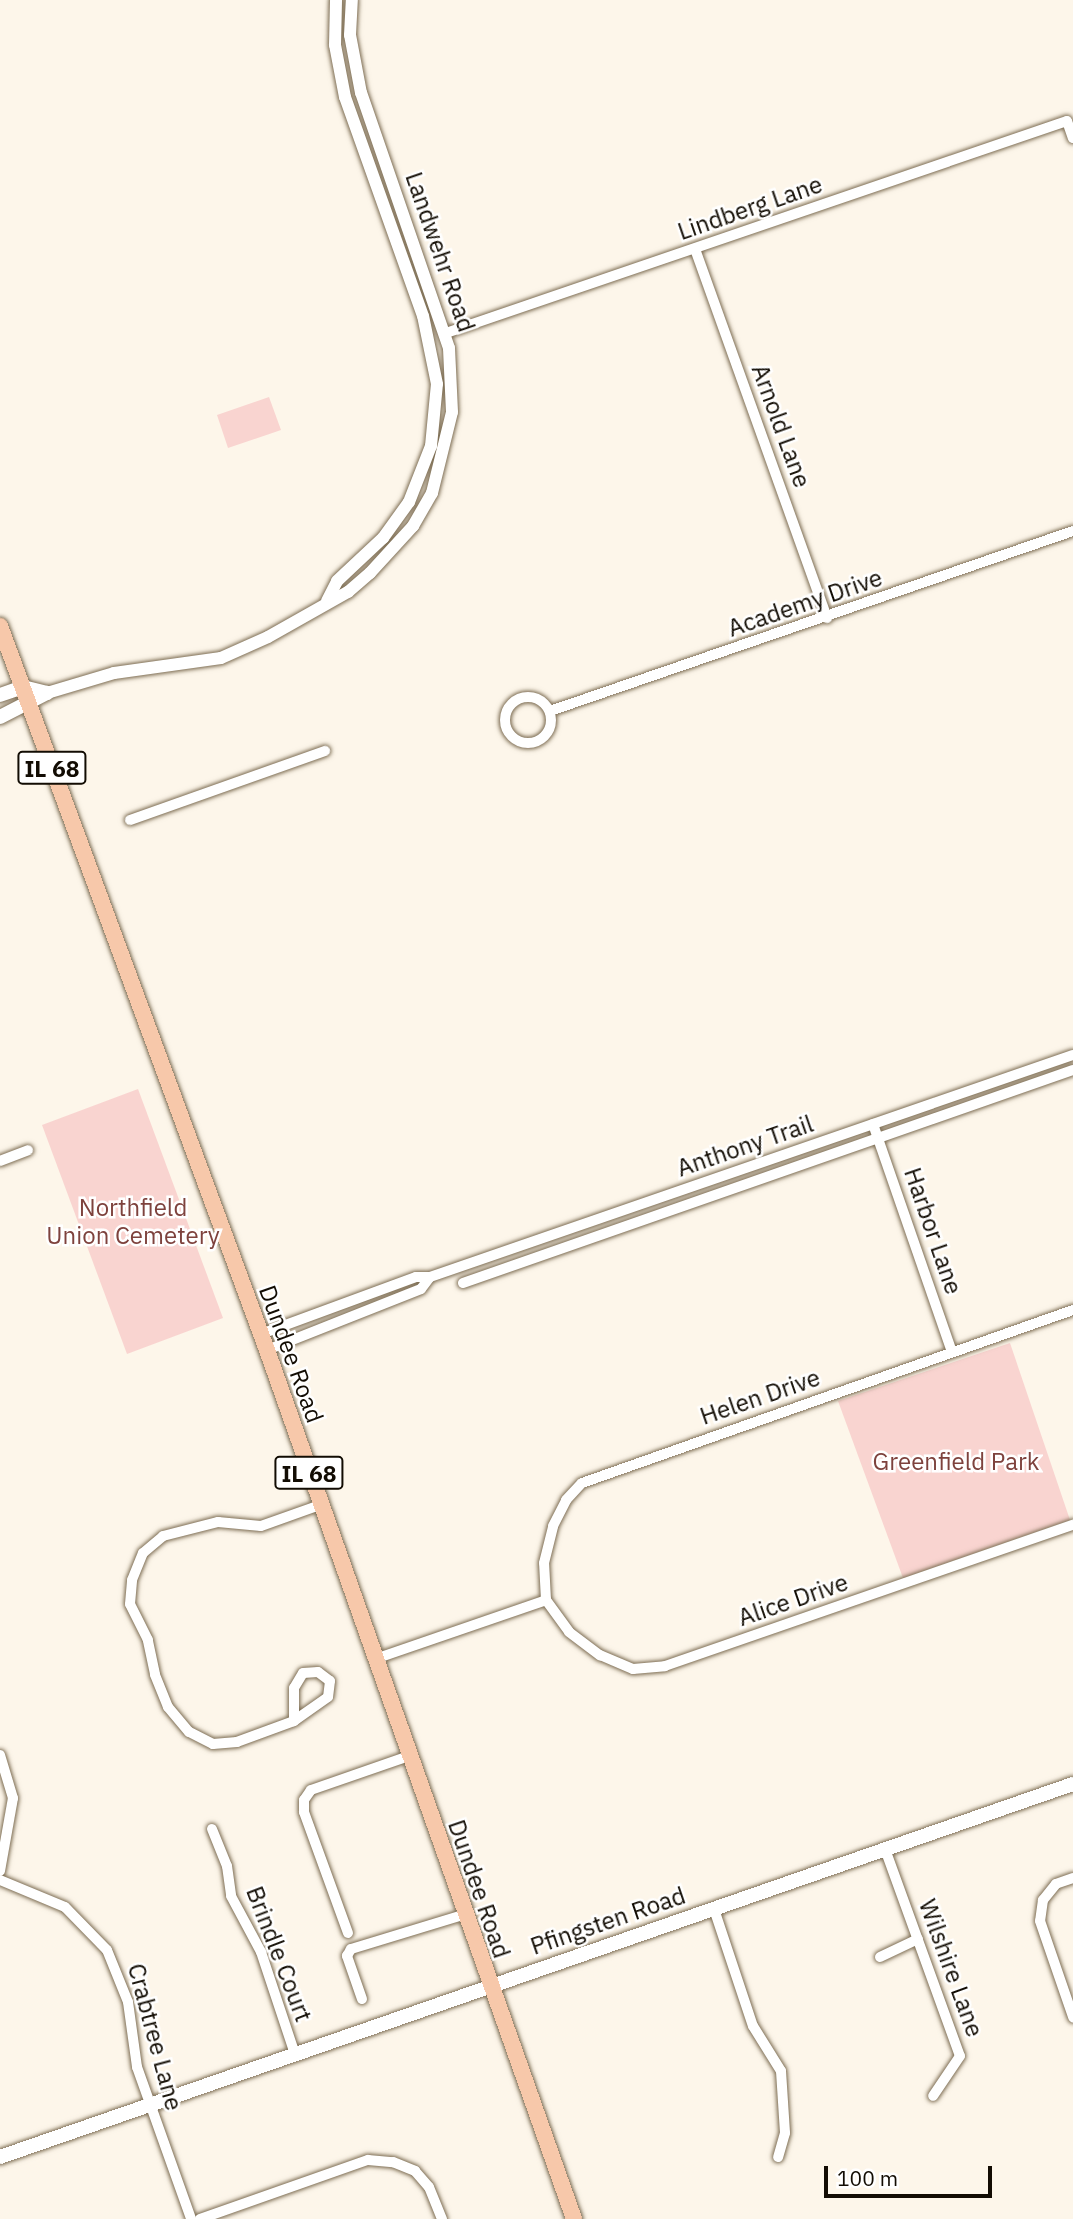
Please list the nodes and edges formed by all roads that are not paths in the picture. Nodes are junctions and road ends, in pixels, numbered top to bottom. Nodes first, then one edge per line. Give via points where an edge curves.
1 (336, 0) edge
2 (352, 0) edge
3 (1073, 138) edge
4 (695, 249) junction
5 (446, 333) junction
6 (1073, 531) edge
7 (327, 601) junction
8 (827, 618) junction
9 (0, 626) edge
10 (23, 687) junction
11 (47, 694) junction
12 (0, 695) edge
13 (30, 706) junction
14 (550, 711) junction
15 (0, 717) edge
16 (325, 751) dead end
17 (130, 820) dead end
18 (1073, 1055) edge
19 (1073, 1070) edge
20 (873, 1124) junction
21 (878, 1138) junction
22 (28, 1150) dead end
23 (0, 1161) edge
24 (556, 1230) junction
25 (562, 1248) junction
26 (430, 1277) junction
27 (463, 1283) dead end
28 (1073, 1310) edge
29 (264, 1342) junction
30 (952, 1352) junction
31 (320, 1505) junction
32 (1073, 1525) edge
33 (546, 1600) junction
34 (375, 1660) junction
35 (294, 1721) junction
36 (0, 1755) edge
37 (409, 1756) junction
38 (1073, 1784) edge
39 (212, 1829) dead end
40 (885, 1849) junction
41 (0, 1871) edge
42 (1073, 1878) edge
43 (0, 1880) edge
44 (714, 1909) junction
45 (463, 1915) junction
46 (348, 1933) dead end
47 (918, 1939) junction
48 (880, 1957) dead end
49 (488, 1987) junction
50 (362, 1999) dead end
51 (1073, 2017) edge
52 (295, 2054) junction
53 (933, 2096) dead end
54 (150, 2105) junction
55 (0, 2157) edge
56 (778, 2157) dead end
57 (191, 2219) edge
58 (200, 2219) edge
59 (442, 2219) edge
60 (574, 2219) edge

1 - 7 street, Landwehr Road via 335,45 345,97 430,337 437,384 431,446 409,502 383,538 337,581
2 - 5 street, Landwehr Road via 350,35 360,93
3 - 4 street, Lindberg Lane via 1067,121
4 - 5 street, Lindberg Lane
4 - 8 street, Arnold Lane
5 - 7 street, Landwehr Road via 452,412 432,493 413,526 382,562 348,592
6 - 8 street, Academy Drive
7 - 11 street, Landwehr Road via 268,637 221,658 114,673
8 - 14 street, Academy Drive
9 - 10 main road, Dundee Road / IL 68
10 - 11 main road
10 - 12 main road
10 - 13 main road, Dundee Road / IL 68
11 - 13 main road, Landwehr Road
13 - 15 main road, Landwehr Road
13 - 29 main road, Dundee Road / IL 68
14 - 14 street via 532,697 517,700 507,711 509,733 520,742 541,739 550,728
16 - 17 street
18 - 20 street, Anthony Trail
19 - 21 street, Anthony Trail
20 - 21 street, Harbor Lane
20 - 24 street, Anthony Trail
21 - 25 street, Anthony Trail
21 - 30 street, Harbor Lane
22 - 23 street
24 - 25 street
24 - 26 street, Anthony Trail
25 - 27 street, Anthony Trail
26 - 29 street, Anthony Trail via 416,1277
26 - 29 street, Anthony Trail via 421,1289
28 - 30 street, Helen Drive
29 - 31 main road, Dundee Road / IL 68
30 - 33 street, Helen Drive via 582,1483 566,1500 553,1526 544,1563
31 - 34 main road, Dundee Road / IL 68
31 - 35 street via 261,1526 218,1522 163,1536 143,1553 132,1580 130,1604 148,1640 155,1674 169,1707 189,1732 213,1744 237,1742
32 - 33 street, Alice Drive via 665,1666 633,1669 600,1655 569,1632
33 - 34 street
34 - 37 main road, Dundee Road / IL 68
35 - 35 street via 328,1697 330,1681 318,1672 303,1673 294,1688
36 - 41 street via 13,1798
37 - 45 main road, Dundee Road / IL 68
37 - 46 street via 311,1790 304,1800 304,1812
38 - 40 main road, Pfingsten Road
39 - 52 street, Brindle Court via 227,1866 231,1896 261,1952
40 - 44 main road, Pfingsten Road
40 - 47 street, Wilshire Lane
42 - 51 street via 1056,1885 1043,1899 1040,1921
43 - 54 street, Crabtree Lane via 65,1907 107,1950 128,2002 137,2067
44 - 49 main road, Pfingsten Road
44 - 56 street via 754,2026 781,2071 785,2133
45 - 49 main road, Dundee Road / IL 68
45 - 50 street via 351,1949 347,1956
47 - 48 street
47 - 53 street, Wilshire Lane via 960,2056
49 - 52 main road, Pfingsten Road
49 - 60 main road, Dundee Road / IL 68
52 - 54 main road, Pfingsten Road
54 - 55 main road, Pfingsten Road
54 - 57 street, Crabtree Lane
58 - 59 street via 368,2160 393,2162 415,2171 429,2187

